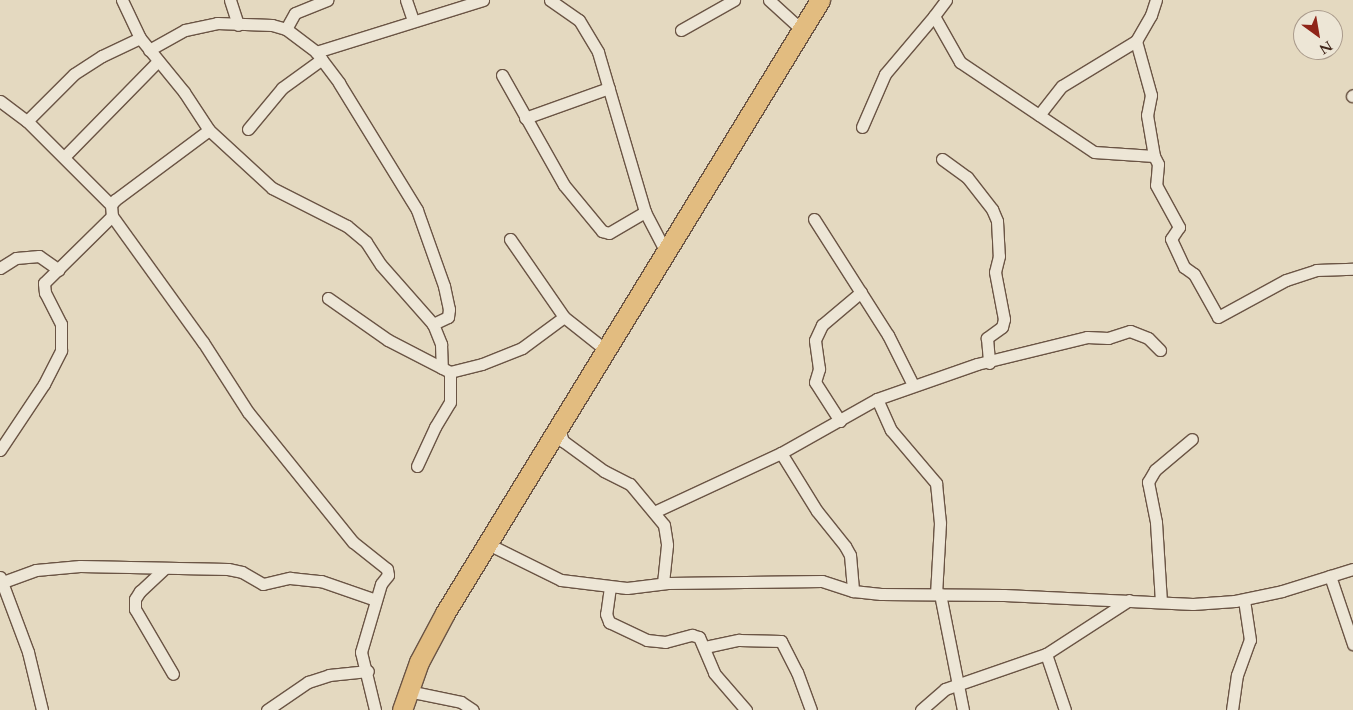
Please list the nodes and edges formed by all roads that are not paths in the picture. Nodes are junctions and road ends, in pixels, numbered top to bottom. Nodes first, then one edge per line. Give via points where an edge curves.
1 (122, 0) edge
2 (230, 0) edge
3 (327, 0) edge
4 (406, 0) edge
5 (483, 0) edge
6 (550, 0) edge
7 (734, 0) edge
8 (769, 0) edge
9 (820, 0) edge
10 (946, 0) edge
11 (1156, 0) edge
12 (934, 16) junction
13 (414, 20) junction
14 (238, 25) junction
15 (286, 29) junction
16 (681, 30) dead end
17 (802, 31) junction
18 (140, 38) junction
19 (1136, 41) junction
20 (149, 50) junction
21 (319, 55) junction
22 (158, 61) junction
23 (502, 75) dead end
24 (609, 88) junction
25 (0, 101) edge
26 (1039, 115) junction
27 (525, 118) junction
28 (27, 121) junction
29 (862, 127) dead end
30 (248, 129) dead end
31 (209, 130) junction
32 (64, 156) junction
33 (1154, 156) junction
34 (942, 160) dead end
35 (112, 210) junction
36 (644, 212) junction
37 (814, 219) dead end
38 (510, 239) dead end
39 (667, 254) junction
40 (0, 268) edge
41 (59, 270) junction
42 (1353, 270) edge
43 (862, 292) junction
44 (328, 298) dead end
45 (564, 317) junction
46 (433, 324) junction
47 (1160, 350) dead end
48 (607, 351) junction
49 (989, 363) junction
50 (446, 370) junction
51 (913, 385) junction
52 (877, 400) junction
53 (840, 421) junction
54 (559, 429) junction
55 (4, 431) edge
56 (1192, 439) dead end
57 (0, 450) edge
58 (781, 453) junction
59 (417, 466) dead end
60 (654, 512) junction
61 (488, 544) junction
62 (165, 568) junction
63 (1353, 569) edge
64 (1330, 576) junction
65 (1, 579) edge
66 (663, 583) junction
67 (610, 587) junction
68 (853, 591) junction
69 (938, 594) junction
70 (376, 600) junction
71 (1129, 600) junction
72 (1244, 600) junction
73 (1161, 602) junction
74 (1353, 644) edge
75 (705, 647) junction
76 (1046, 654) junction
77 (368, 671) junction
78 (173, 674) dead end
79 (959, 685) junction
80 (408, 691) junction
81 (42, 710) edge
82 (267, 710) edge
83 (375, 710) edge
84 (402, 710) edge
85 (473, 710) edge
86 (746, 710) edge
87 (811, 710) edge
88 (921, 710) edge
89 (963, 710) edge
90 (1066, 710) edge
91 (1232, 710) edge

1 - 18 street
2 - 14 street
3 - 15 street via 295,13
4 - 13 street
5 - 13 street
6 - 24 street via 572,14 586,29 598,52
7 - 16 street
8 - 17 street
9 - 17 main road
10 - 12 street
11 - 19 street
12 - 26 street via 960,62
12 - 29 street via 885,74
13 - 21 street
14 - 15 street via 272,25
14 - 20 street via 198,26
15 - 21 street
17 - 39 main road
18 - 20 street
18 - 28 street via 74,74
19 - 26 street via 1062,86
19 - 33 street via 1151,94 1147,115
20 - 22 street
21 - 30 street via 282,88
21 - 46 street via 418,210 449,309 448,317
22 - 31 street
22 - 32 street
23 - 27 street
24 - 27 street
24 - 36 street
25 - 28 street
26 - 33 street via 1101,154
27 - 36 street via 564,185 602,231 609,232
28 - 32 street
31 - 35 street
31 - 46 street via 272,188 356,233
32 - 35 street
33 - 42 street via 1158,164 1156,185 1179,227 1171,240 1184,267 1194,274 1218,316 1286,280 1316,270
34 - 49 street via 967,176 992,209 996,221 999,256 995,272 1004,319 1002,327 987,338
35 - 41 street
35 - 70 street via 248,412 353,542 387,569 388,575
36 - 39 street
37 - 43 street
38 - 45 street
39 - 48 main road
40 - 41 street via 16,258 39,256
41 - 55 street via 49,276 43,288 61,324 61,350 39,393
43 - 51 street
43 - 53 street via 822,325 815,340 819,369 815,382
44 - 50 street via 388,340
45 - 48 street
45 - 50 street via 522,348 482,364
46 - 50 street
47 - 49 street via 1148,338 1130,331 1108,338 1087,337
48 - 54 main road
49 - 51 street
50 - 59 street via 450,402 434,426
51 - 52 street
52 - 53 street
52 - 69 street via 891,430 936,484 940,523
53 - 58 street
54 - 60 street via 563,441 604,471 630,484
54 - 61 main road
55 - 57 street
56 - 73 street via 1155,470 1148,482 1156,522
58 - 60 street
58 - 68 street via 817,511 845,546 850,556
60 - 66 street via 664,524 668,545
61 - 67 street via 561,580
61 - 80 main road via 431,638
62 - 65 street via 124,565 50,568
62 - 70 street via 236,569 263,584 290,578 322,581
62 - 78 street via 140,591 135,599 135,609
63 - 64 street
64 - 72 street
64 - 74 street
65 - 81 street via 28,652
66 - 67 street
66 - 68 street via 822,581
67 - 75 street via 607,603 609,622 634,637 647,640 664,642 692,635 699,637
68 - 69 street
69 - 71 street
69 - 79 street
70 - 77 street via 361,652
71 - 73 street
71 - 76 street
72 - 73 street via 1193,604
72 - 91 street via 1250,640 1237,674
75 - 86 street via 714,673
75 - 87 street via 739,640 781,641
76 - 79 street
76 - 90 street
77 - 82 street via 329,675 308,682
77 - 83 street
79 - 88 street via 944,689
79 - 89 street
80 - 84 main road
80 - 85 street via 461,702

